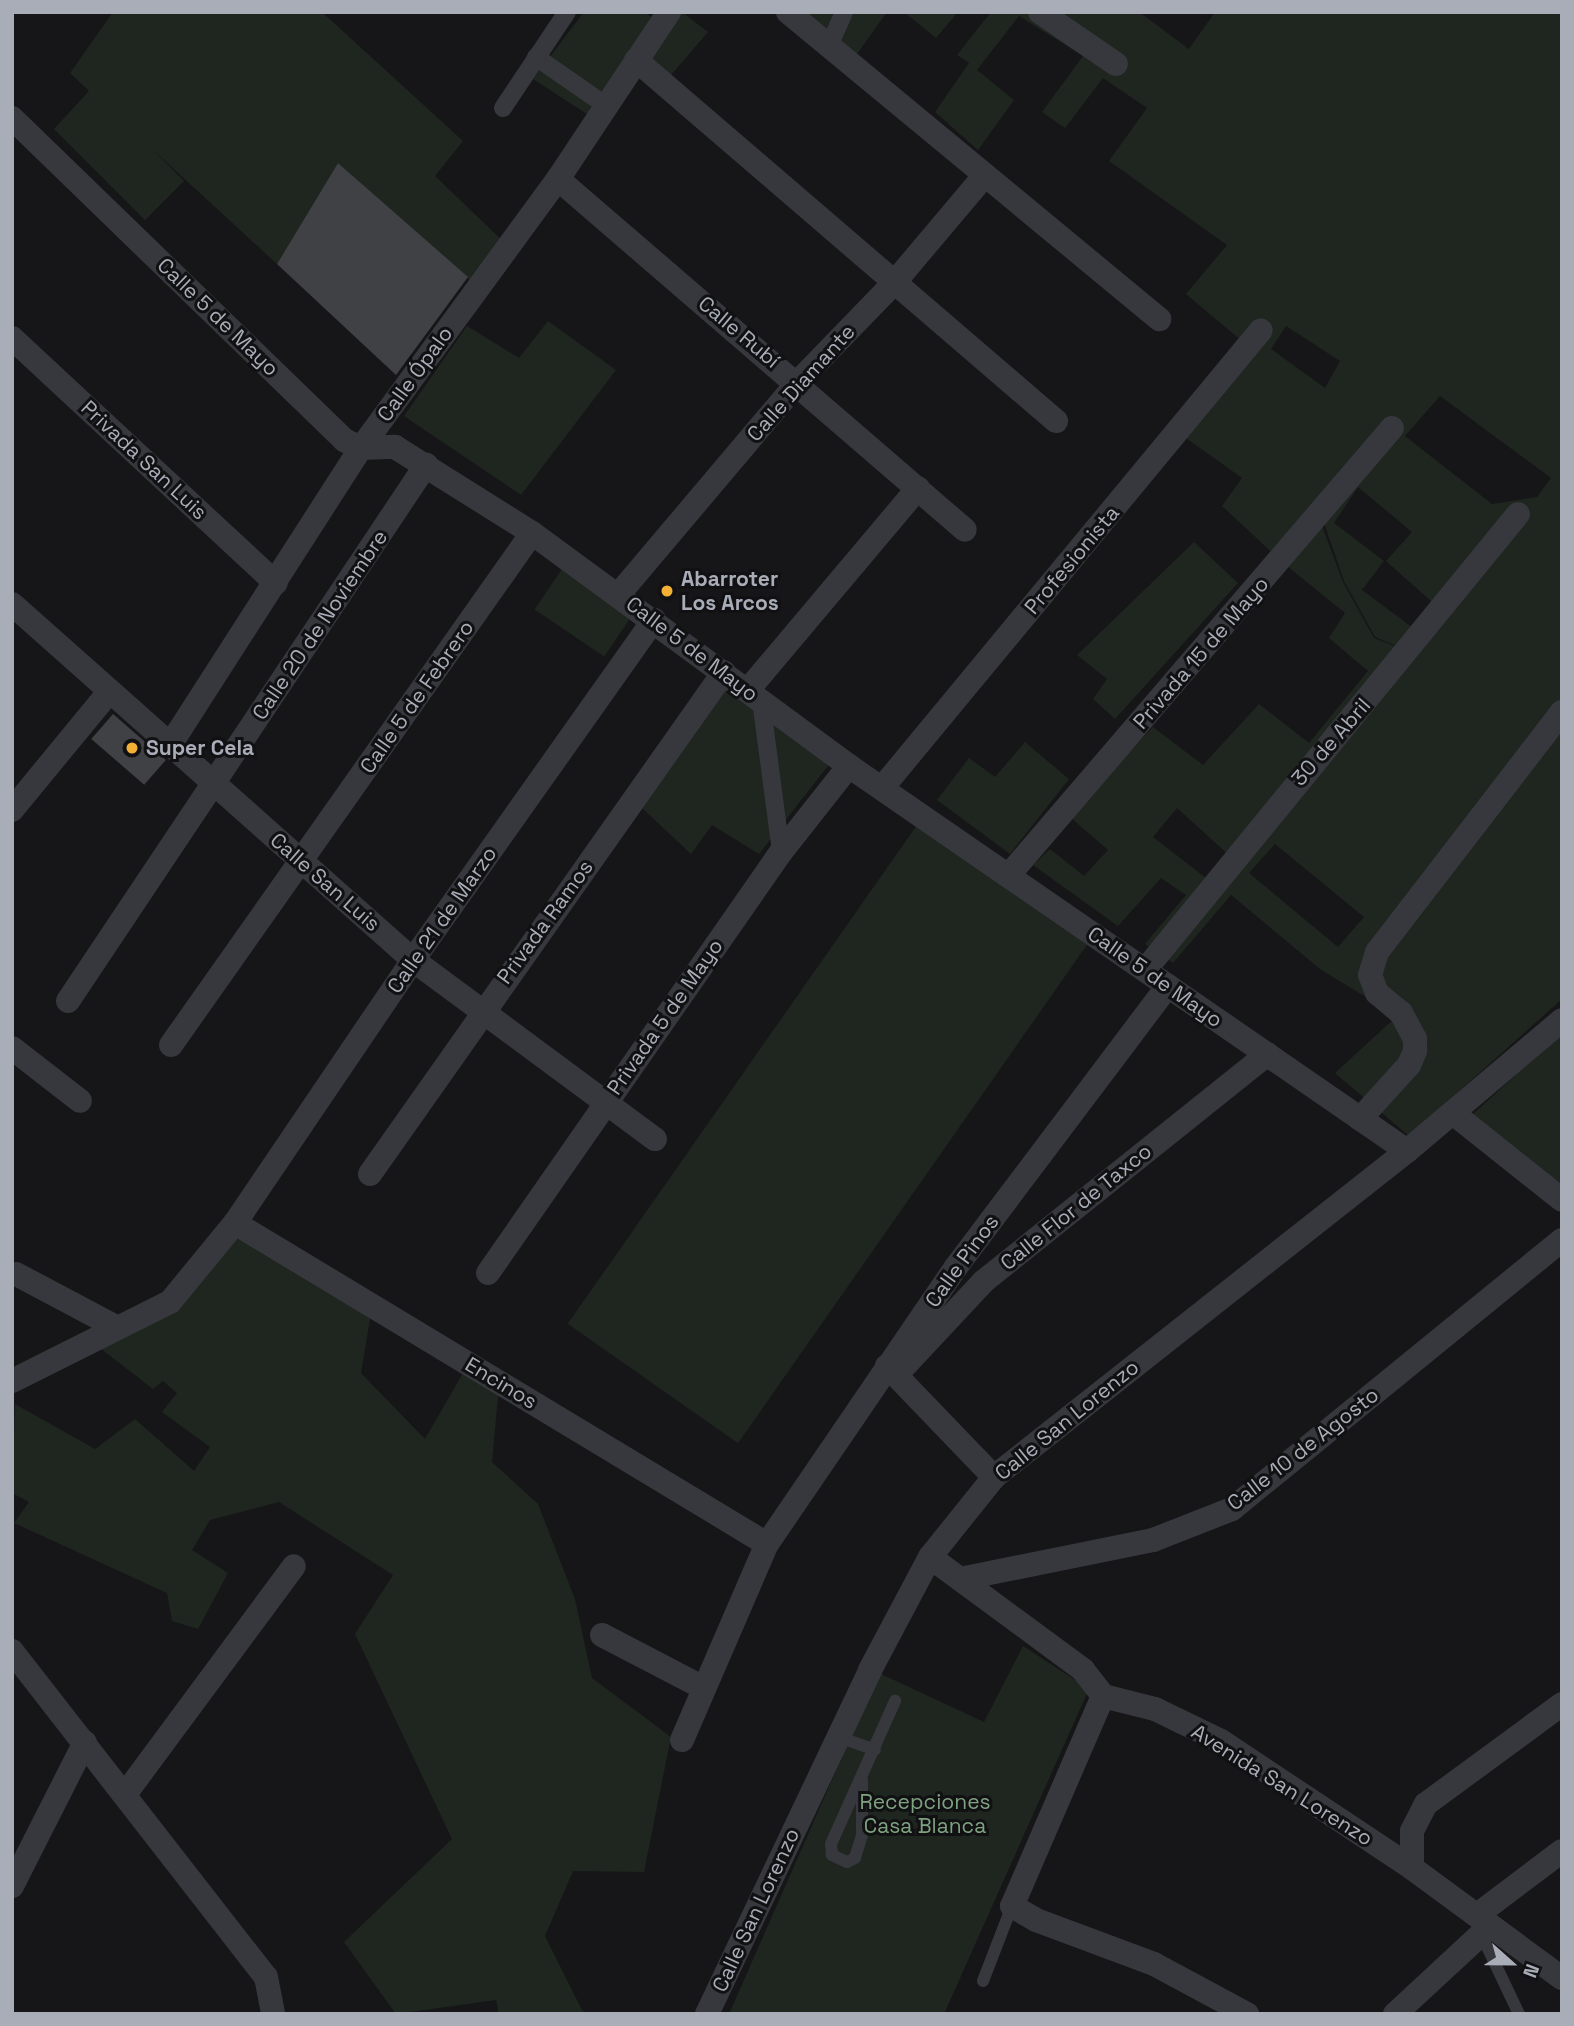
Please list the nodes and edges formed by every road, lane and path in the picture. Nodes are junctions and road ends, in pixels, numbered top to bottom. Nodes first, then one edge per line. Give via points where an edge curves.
1 (568, 12) edge
2 (788, 12) edge
3 (844, 12) edge
4 (1040, 12) edge
5 (661, 15) edge
6 (829, 46) junction
7 (536, 57) junction
8 (636, 60) junction
9 (1116, 64) dead end
10 (606, 105) junction
11 (503, 108) dead end
12 (12, 118) edge
13 (985, 174) junction
14 (558, 179) junction
15 (894, 283) junction
16 (1159, 319) dead end
17 (1261, 330) dead end
18 (12, 338) edge
19 (798, 382) junction
20 (1056, 421) dead end
21 (1392, 428) dead end
22 (361, 448) junction
23 (426, 465) junction
24 (918, 488) junction
25 (1518, 514) dead end
26 (965, 530) dead end
27 (533, 533) junction
28 (276, 583) junction
29 (619, 594) junction
30 (12, 604) edge
31 (654, 620) junction
32 (724, 672) junction
33 (109, 692) junction
34 (755, 695) junction
35 (1562, 712) edge
36 (172, 742) junction
37 (849, 766) junction
38 (214, 785) junction
39 (882, 788) junction
40 (12, 810) edge
41 (781, 852) junction
42 (301, 861) junction
43 (1008, 876) junction
44 (413, 960) junction
45 (1145, 970) junction
46 (1168, 986) junction
47 (68, 1001) dead end
48 (481, 1012) junction
49 (1562, 1020) edge
50 (172, 1045) dead end
51 (12, 1048) edge
52 (1267, 1054) junction
53 (606, 1100) junction
54 (80, 1101) dead end
55 (1453, 1113) junction
56 (1360, 1119) junction
57 (655, 1139) dead end
58 (1407, 1151) junction
59 (370, 1174) dead end
60 (1562, 1200) edge
61 (235, 1223) junction
62 (1562, 1240) edge
63 (488, 1273) dead end
64 (16, 1274) dead end
65 (118, 1328) junction
66 (892, 1370) junction
67 (12, 1381) edge
68 (994, 1477) junction
69 (767, 1544) junction
70 (930, 1557) junction
71 (295, 1566) dead end
72 (960, 1579) junction
73 (602, 1635) dead end
74 (12, 1651) edge
75 (704, 1688) junction
76 (1103, 1696) junction
77 (895, 1701) dead end
78 (1562, 1704) edge
79 (838, 1737) junction
80 (682, 1740) dead end
81 (85, 1742) junction
82 (875, 1751) junction
83 (862, 1780) junction
84 (126, 1793) junction
85 (1562, 1851) edge
86 (1412, 1868) junction
87 (12, 1886) edge
88 (1012, 1906) junction
89 (1483, 1925) junction
90 (1562, 1978) edge
91 (983, 1981) dead end
92 (273, 2014) edge
93 (707, 2014) edge
94 (1247, 2014) edge
95 (1395, 2014) edge
96 (1519, 2014) edge

1 - 7 street
2 - 6 street
3 - 6 street
4 - 9 street
5 - 8 street, Calle Ópalo
6 - 13 street
7 - 10 street
7 - 11 street
8 - 10 street, Calle Ópalo
8 - 15 street
10 - 14 street, Calle Ópalo
12 - 22 street, Calle 5 de Mayo via 344,440
13 - 15 street, Calle Diamante
13 - 16 street
14 - 19 street, Calle Rubí
14 - 22 street, Calle Ópalo
15 - 19 street, Calle Diamante
15 - 20 street
17 - 39 street, Profesionista
18 - 28 street, Privada San Luis
19 - 24 street, Calle Rubí
19 - 29 street, Calle Diamante
21 - 43 street, Privada 15 de Mayo
22 - 23 street, Calle 5 de Mayo via 395,447
22 - 28 street, Calle Ópalo
23 - 27 street, Calle 5 de Mayo
23 - 38 street, Calle 20 de Noviembre
24 - 26 street, Calle Rubí
24 - 34 street
25 - 45 street, 30 de Abril
27 - 29 street, Calle 5 de Mayo
27 - 42 street, Calle 5 de Febrero
28 - 36 street, Calle Ópalo
29 - 31 street, Calle 5 de Mayo
30 - 33 street, Calle San Luis
31 - 32 street, Calle 5 de Mayo
31 - 44 street, Calle 21 de Marzo
32 - 34 street, Calle 5 de Mayo
32 - 48 street, Privada Ramos
33 - 36 street, Calle San Luis
33 - 40 street
34 - 37 street, Calle 5 de Mayo
34 - 41 street
35 - 56 street via 1377,952 1370,975 1377,993 1401,1013 1415,1039 1415,1051 1409,1065
36 - 38 street, Calle San Luis
37 - 39 street, Calle 5 de Mayo
37 - 41 street, Privada 5 de Mayo
38 - 42 street, Calle San Luis
38 - 47 street, Calle 20 de Noviembre
39 - 43 street, Calle 5 de Mayo
41 - 53 street, Privada 5 de Mayo
42 - 44 street, Calle San Luis
42 - 50 street, Calle 5 de Febrero
43 - 45 street, Calle 5 de Mayo
44 - 48 street, Calle San Luis
44 - 61 street, Calle 21 de Marzo
45 - 46 street, Calle 5 de Mayo
46 - 52 street, Calle 5 de Mayo
46 - 66 street, Calle Pinos
48 - 53 street, Calle San Luis
48 - 59 street, Privada Ramos
49 - 55 street, Calle San Lorenzo
51 - 54 street
52 - 56 street, Calle 5 de Mayo
52 - 66 street, Calle Flor de Taxco via 984,1281
53 - 57 street, Calle San Luis
53 - 63 street, Privada 5 de Mayo
55 - 58 street, Calle San Lorenzo
55 - 60 street
56 - 58 street, Calle 5 de Mayo
58 - 68 street, Calle San Lorenzo
61 - 65 street, Calle 21 de Marzo via 170,1302
61 - 69 street, Encinos
62 - 72 street, Calle 10 de Agosto via 1231,1510 1153,1540
64 - 65 street
65 - 67 street, Calle 21 de Marzo
66 - 68 street
66 - 69 street, Calle Pinos
68 - 70 street, Calle San Lorenzo
69 - 75 street, Calle Pinos
70 - 72 street
70 - 79 street, Calle San Lorenzo
71 - 84 street
72 - 76 street via 1083,1671
73 - 75 street
74 - 81 street
75 - 80 street, Calle Pinos
76 - 86 street, Avenida San Lorenzo via 1156,1709 1221,1741
76 - 88 street
77 - 82 lane
78 - 86 street via 1426,1804 1412,1831
79 - 82 lane
79 - 93 street, Calle San Lorenzo
81 - 84 street
81 - 87 street
82 - 83 lane
83 - 83 lane via 829,1850 847,1862 855,1858 862,1835
84 - 92 street via 266,1977
85 - 89 street
86 - 89 street, Avenida San Lorenzo
88 - 91 lane
88 - 94 street via 1035,1920 1154,1964
89 - 90 street, Avenida San Lorenzo
89 - 95 street
89 - 96 lane

